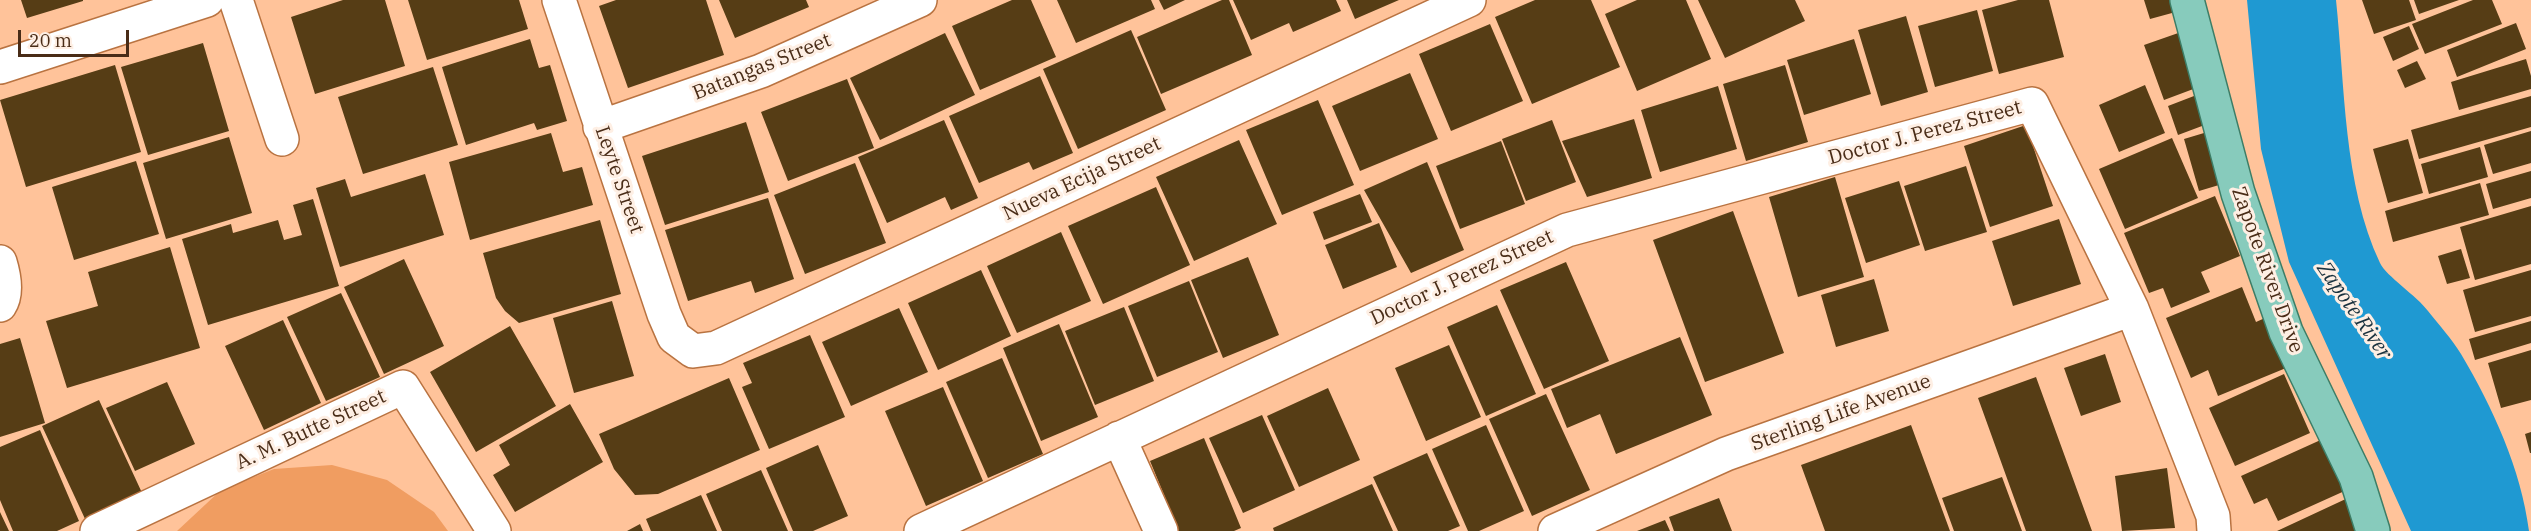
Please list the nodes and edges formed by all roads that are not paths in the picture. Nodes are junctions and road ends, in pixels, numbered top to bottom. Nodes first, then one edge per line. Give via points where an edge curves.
1 (207, 0) edge
2 (237, 0) edge
3 (559, 0) edge
4 (920, 0) edge
5 (1469, 0) edge
6 (2187, 0) edge
7 (0, 67) edge
8 (600, 127) junction
9 (282, 139) dead end
10 (0, 262) edge
11 (0, 305) edge
12 (2132, 309) junction
13 (693, 351) joint
14 (1119, 438) junction
15 (97, 531) edge
16 (494, 531) edge
17 (921, 531) edge
18 (1161, 531) edge
19 (1555, 531) edge
20 (2214, 531) edge
21 (2373, 531) edge

1 - 7 street
2 - 9 street
3 - 8 street, Leyte Street
4 - 8 street, Batangas Street via 761,71
5 - 13 street, Nueva Ecija Street via 716,348
6 - 21 main road, Zapote River Drive via 2238,193 2286,332 2356,477
8 - 13 street, Leyte Street via 664,314 674,337
10 - 11 street via 5,278
12 - 14 street, Doctor J. Perez Street via 2032,104 1566,230
12 - 19 street, Sterling Life Avenue via 1726,454
12 - 20 street via 2213,516
14 - 17 street, Doctor J. Perez Street
14 - 18 street
15 - 16 street, A. M. Butte Street via 403,387

